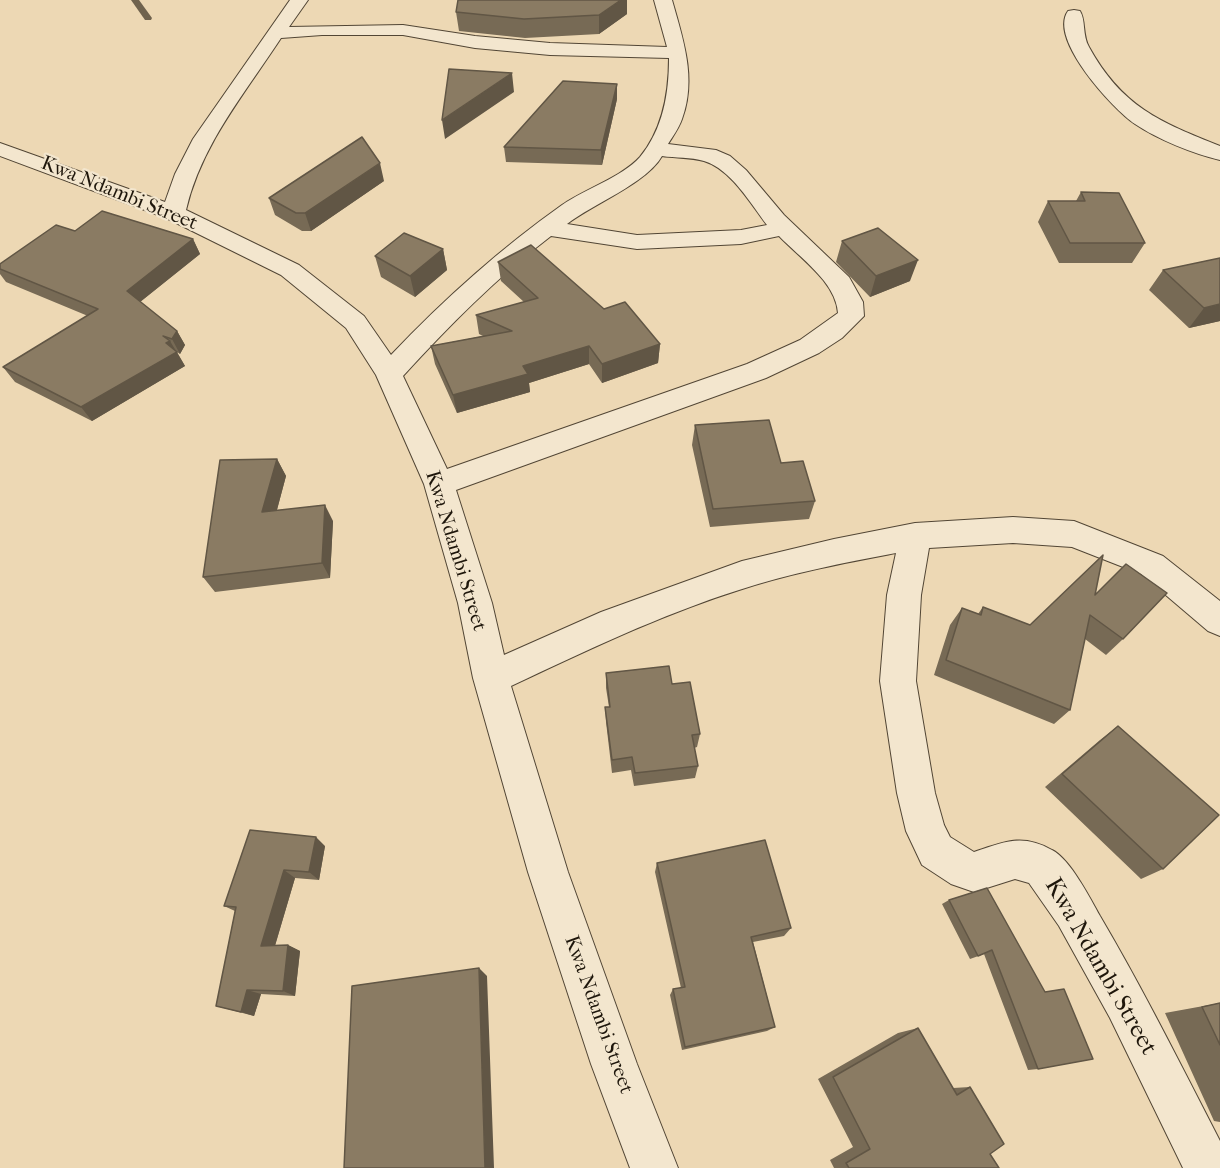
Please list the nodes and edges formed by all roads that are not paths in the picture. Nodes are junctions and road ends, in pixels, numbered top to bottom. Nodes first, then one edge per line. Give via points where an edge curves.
1 (299, 0) edge
2 (663, 0) edge
3 (1074, 15) dead end
4 (274, 33) junction
5 (678, 53) junction
6 (0, 149) edge
7 (657, 149) junction
8 (1220, 154) edge
9 (174, 213) junction
10 (547, 228) junction
11 (786, 228) junction
12 (389, 374) junction
13 (439, 484) junction
14 (915, 536) junction
15 (1220, 621) edge
16 (491, 678) junction
17 (654, 1168) edge
18 (1208, 1168) edge

1 - 4 street
2 - 5 street
3 - 8 street via 1079,46 1131,111 1154,126
4 - 5 street via 394,29 550,49
4 - 9 street via 192,158 179,187
5 - 7 street via 680,86 672,119
6 - 9 street, Kwa Ndambi Street
7 - 10 street via 633,173
7 - 11 street via 708,155 722,161
9 - 12 street, Kwa Ndambi Street via 290,270 355,322
10 - 11 street via 638,242 741,237
10 - 12 street via 517,250 433,327
11 - 13 street via 840,283 850,302 851,316 836,332 732,380
12 - 13 street, Kwa Ndambi Street
13 - 16 street, Kwa Ndambi Street via 475,603
14 - 15 street via 1013,530 1074,534 1152,565
14 - 16 street via 742,575 682,595
14 - 18 street, Kwa Ndambi Street via 904,595 898,681 926,831 936,851 965,870 983,871 1015,859 1040,865 1049,874 1126,1002
16 - 17 street, Kwa Ndambi Street via 548,872

